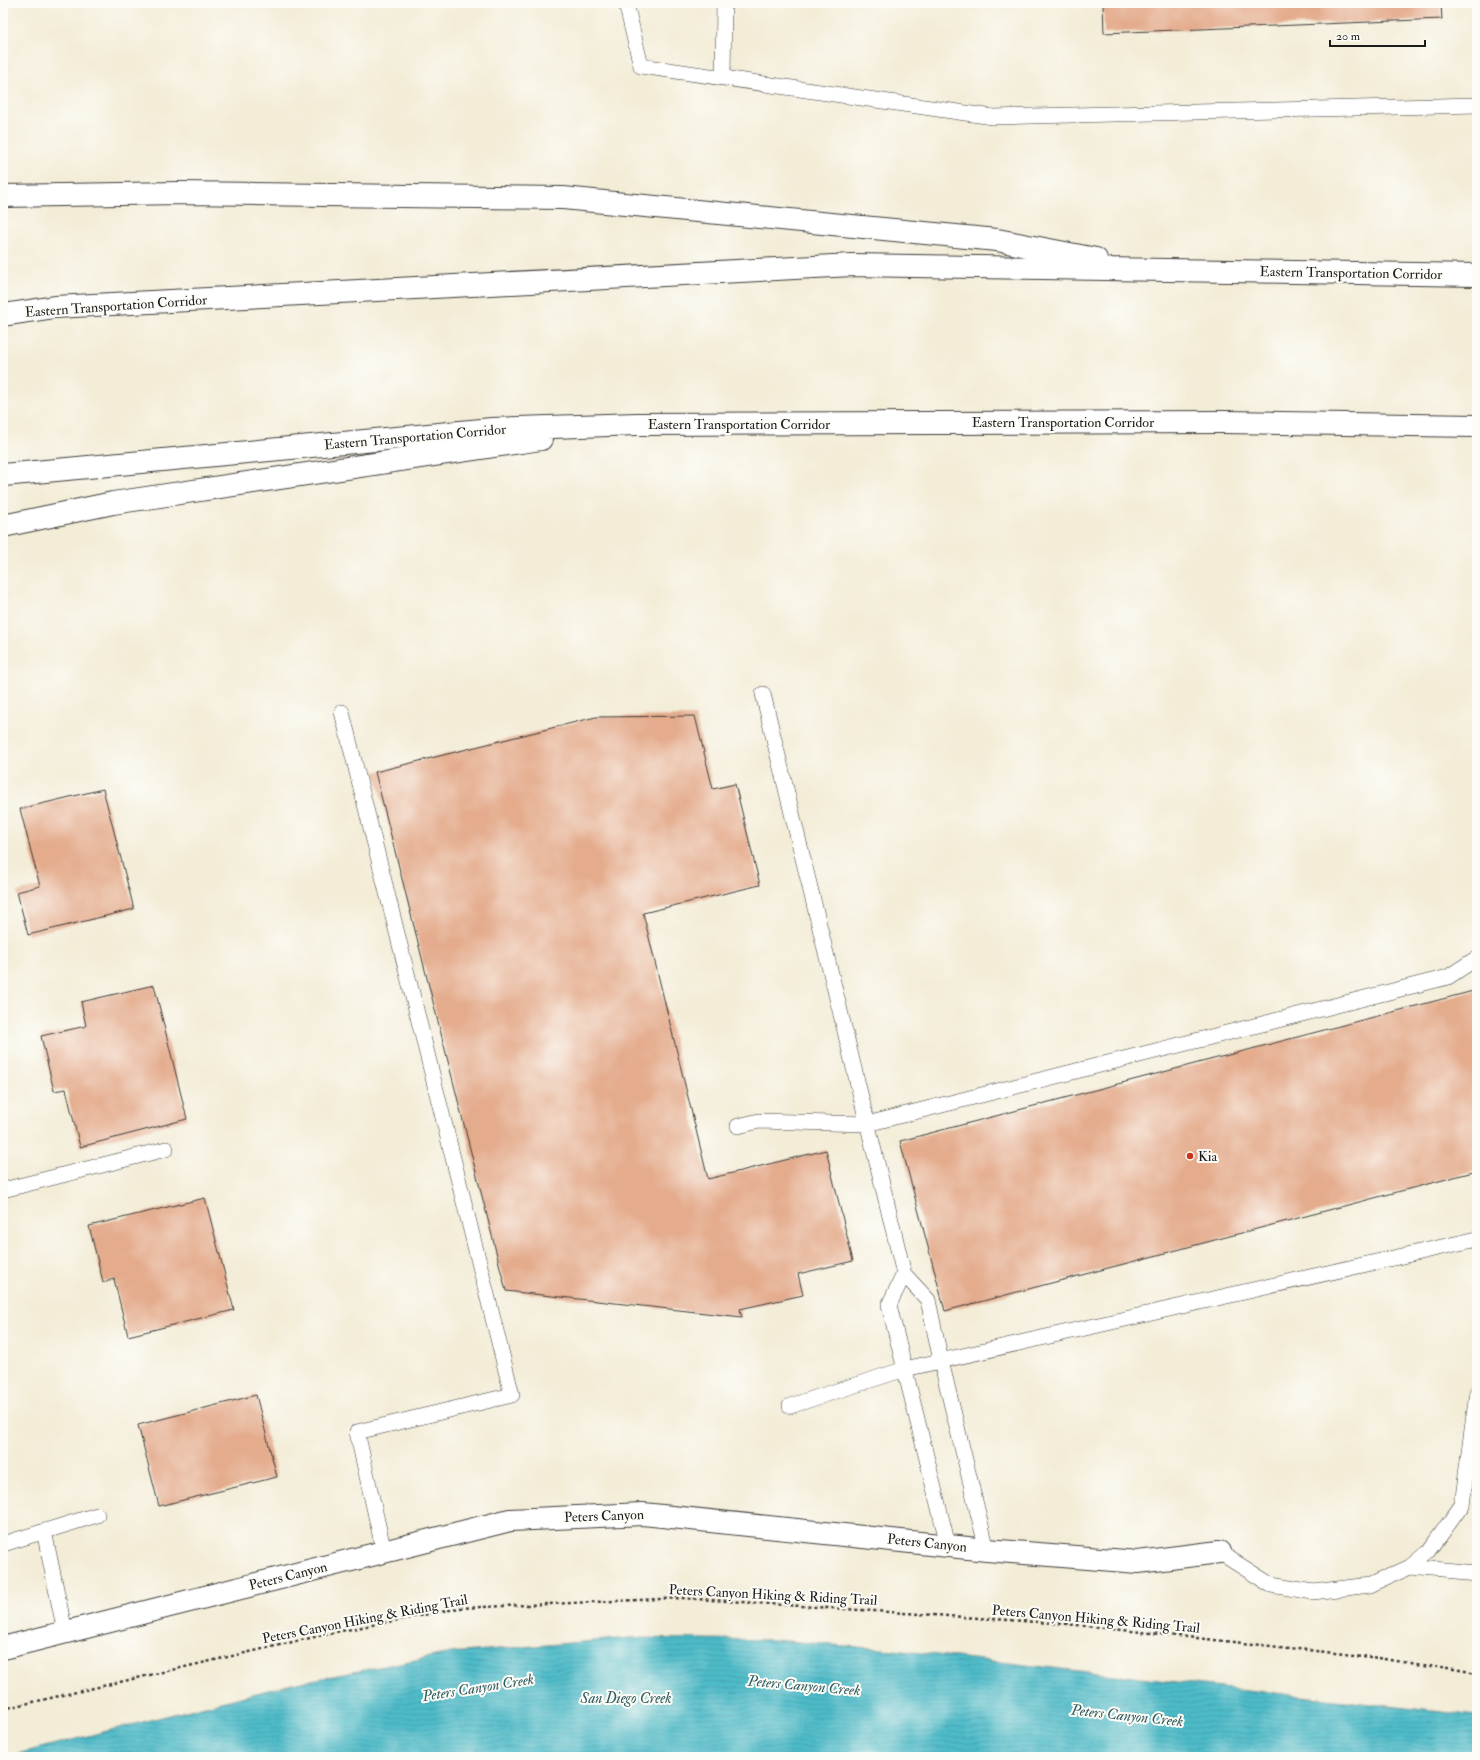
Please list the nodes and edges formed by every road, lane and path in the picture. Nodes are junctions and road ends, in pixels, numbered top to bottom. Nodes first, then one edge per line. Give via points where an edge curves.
1 (626, 3) edge
2 (724, 3) edge
3 (722, 78) junction
4 (1477, 105) edge
5 (3, 196) edge
6 (1154, 270) junction
7 (1477, 275) edge
8 (3, 315) edge
9 (637, 424) junction
10 (1477, 426) edge
11 (3, 475) edge
12 (3, 526) edge
13 (763, 694) dead end
14 (342, 712) dead end
15 (1477, 958) edge
16 (867, 1124) junction
17 (738, 1126) dead end
18 (166, 1149) dead end
19 (3, 1190) edge
20 (1477, 1239) edge
21 (904, 1274) junction
22 (941, 1362) junction
23 (905, 1369) junction
24 (1477, 1392) edge
25 (790, 1406) dead end
26 (96, 1515) dead end
27 (44, 1531) junction
28 (3, 1544) edge
29 (948, 1545) junction
30 (988, 1550) junction
31 (384, 1552) junction
32 (1219, 1552) joint
33 (1410, 1567) junction
34 (1477, 1573) edge
35 (65, 1632) junction
36 (3, 1648) edge
37 (1477, 1674) edge
38 (3, 1709) edge

1 - 3 lane via 641,66
2 - 3 lane
3 - 4 lane via 993,117
5 - 6 main road via 179,193 563,198 997,240
6 - 7 main road, Eastern Transportation Corridor
6 - 8 main road, Eastern Transportation Corridor via 852,266 55,307
9 - 10 main road, Eastern Transportation Corridor via 1224,422
9 - 11 main road, Eastern Transportation Corridor via 492,429
9 - 12 main road via 113,503
13 - 16 lane
14 - 31 lane via 512,1395 356,1432
15 - 16 lane via 1448,977
16 - 17 lane via 760,1121
16 - 21 lane
18 - 19 lane
20 - 22 lane
21 - 22 lane via 928,1300
21 - 23 lane via 889,1305
22 - 23 lane
22 - 30 lane
23 - 25 lane
23 - 29 lane
24 - 33 lane via 1462,1505 1429,1551
26 - 27 lane
27 - 28 lane
27 - 35 lane
29 - 30 main road, Peters Canyon
29 - 31 main road, Peters Canyon via 642,1514 510,1520
30 - 32 main road, Peters Canyon via 1138,1562
31 - 35 main road, Peters Canyon
32 - 33 lane via 1271,1585 1313,1592 1370,1586
33 - 34 lane
35 - 36 main road, Peters Canyon
37 - 38 path, Peters Canyon Hiking & Riding Trail via 1381,1658 1067,1624 682,1598 460,1608 336,1632

